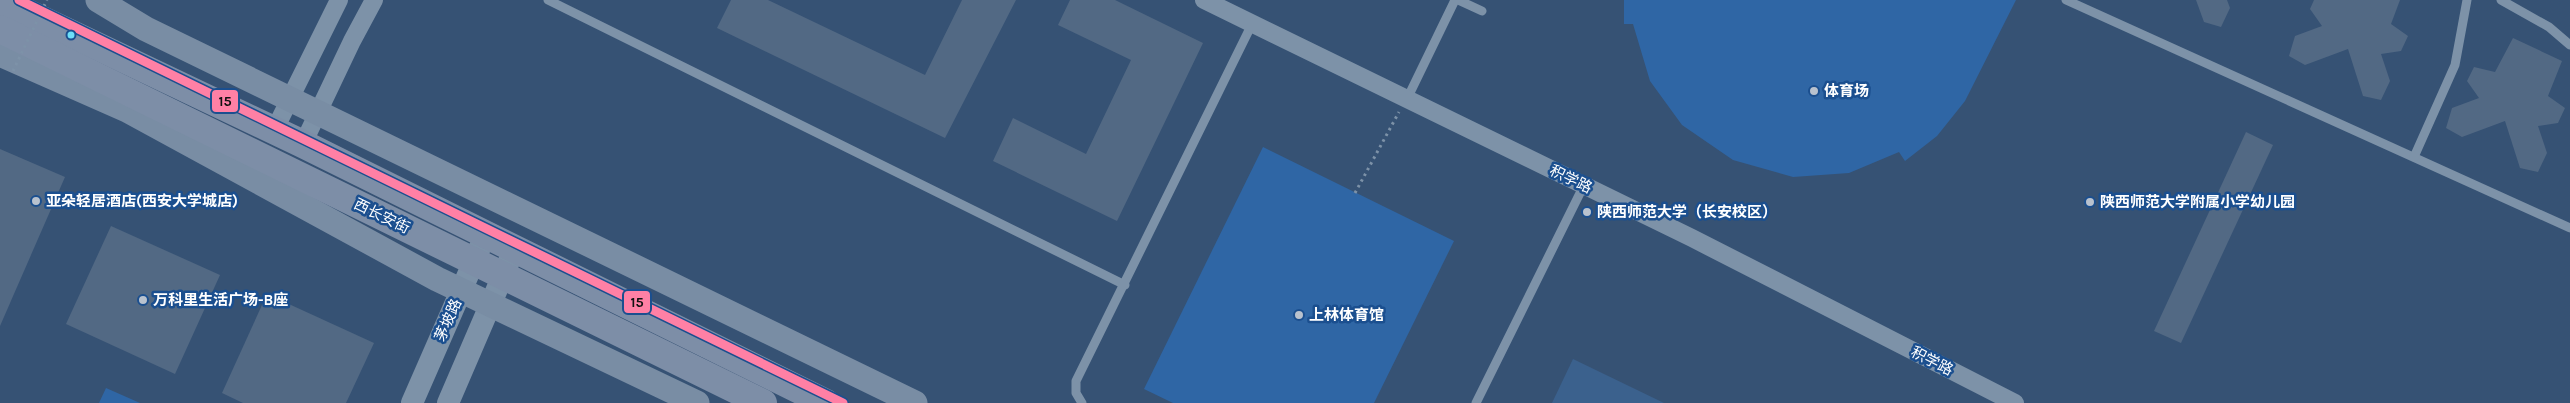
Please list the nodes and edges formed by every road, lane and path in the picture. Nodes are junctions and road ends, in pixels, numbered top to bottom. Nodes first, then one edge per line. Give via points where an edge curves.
1 (0, 0) edge
2 (47, 0) edge
3 (98, 0) edge
4 (339, 0) edge
5 (374, 0) edge
6 (548, 0) edge
7 (1204, 0) edge
8 (1457, 0) edge
9 (2066, 0) edge
10 (2467, 0) edge
11 (2501, 0) edge
12 (1482, 11) dead end
13 (1252, 24) junction
14 (0, 29) edge
15 (2570, 45) edge
16 (6, 63) edge
17 (290, 99) junction
18 (1407, 99) junction
19 (318, 112) junction
20 (274, 131) junction
21 (303, 144) junction
22 (2414, 157) junction
23 (1584, 185) junction
24 (1355, 193) dead end
25 (2570, 228) edge
26 (485, 236) junction
27 (514, 250) junction
28 (474, 261) junction
29 (503, 275) junction
30 (1125, 285) junction
31 (461, 290) junction
32 (491, 303) junction
33 (434, 352) junction
34 (464, 365) junction
35 (412, 403) edge
36 (448, 403) edge
37 (698, 403) edge
38 (763, 403) edge
39 (826, 403) edge
40 (915, 403) edge
41 (1082, 403) edge
42 (1476, 403) edge
43 (2015, 403) edge

1 - 20 main road, 西长安街
2 - 16 path, bridge
3 - 17 main road via 146,29
4 - 17 street
5 - 19 street
6 - 30 lane
7 - 13 street, 积学路
8 - 12 lane
8 - 18 lane
9 - 22 lane
10 - 22 lane via 2455,65
11 - 15 lane via 2549,27
13 - 18 street, 积学路
13 - 30 lane
14 - 28 main road, 西长安街
16 - 31 main road via 127,110
17 - 19 main road
17 - 20 street
18 - 23 street, 积学路
18 - 24 path
19 - 21 street
19 - 40 main road
20 - 21 main road, 西长安街
21 - 26 main road, 西长安街
22 - 25 lane
23 - 42 lane
23 - 43 street, 积学路
26 - 27 main road, 西长安街
26 - 28 street, 茅坡路
27 - 29 street
27 - 39 main road, 西长安街
28 - 29 main road, 西长安街
28 - 31 street, 茅坡路
29 - 32 street
29 - 38 main road, 西长安街
30 - 41 lane via 1076,380 1076,393
31 - 32 main road
31 - 33 street, 茅坡路
32 - 34 street
32 - 37 main road
33 - 34 street
33 - 35 street, 茅坡路
34 - 36 street

